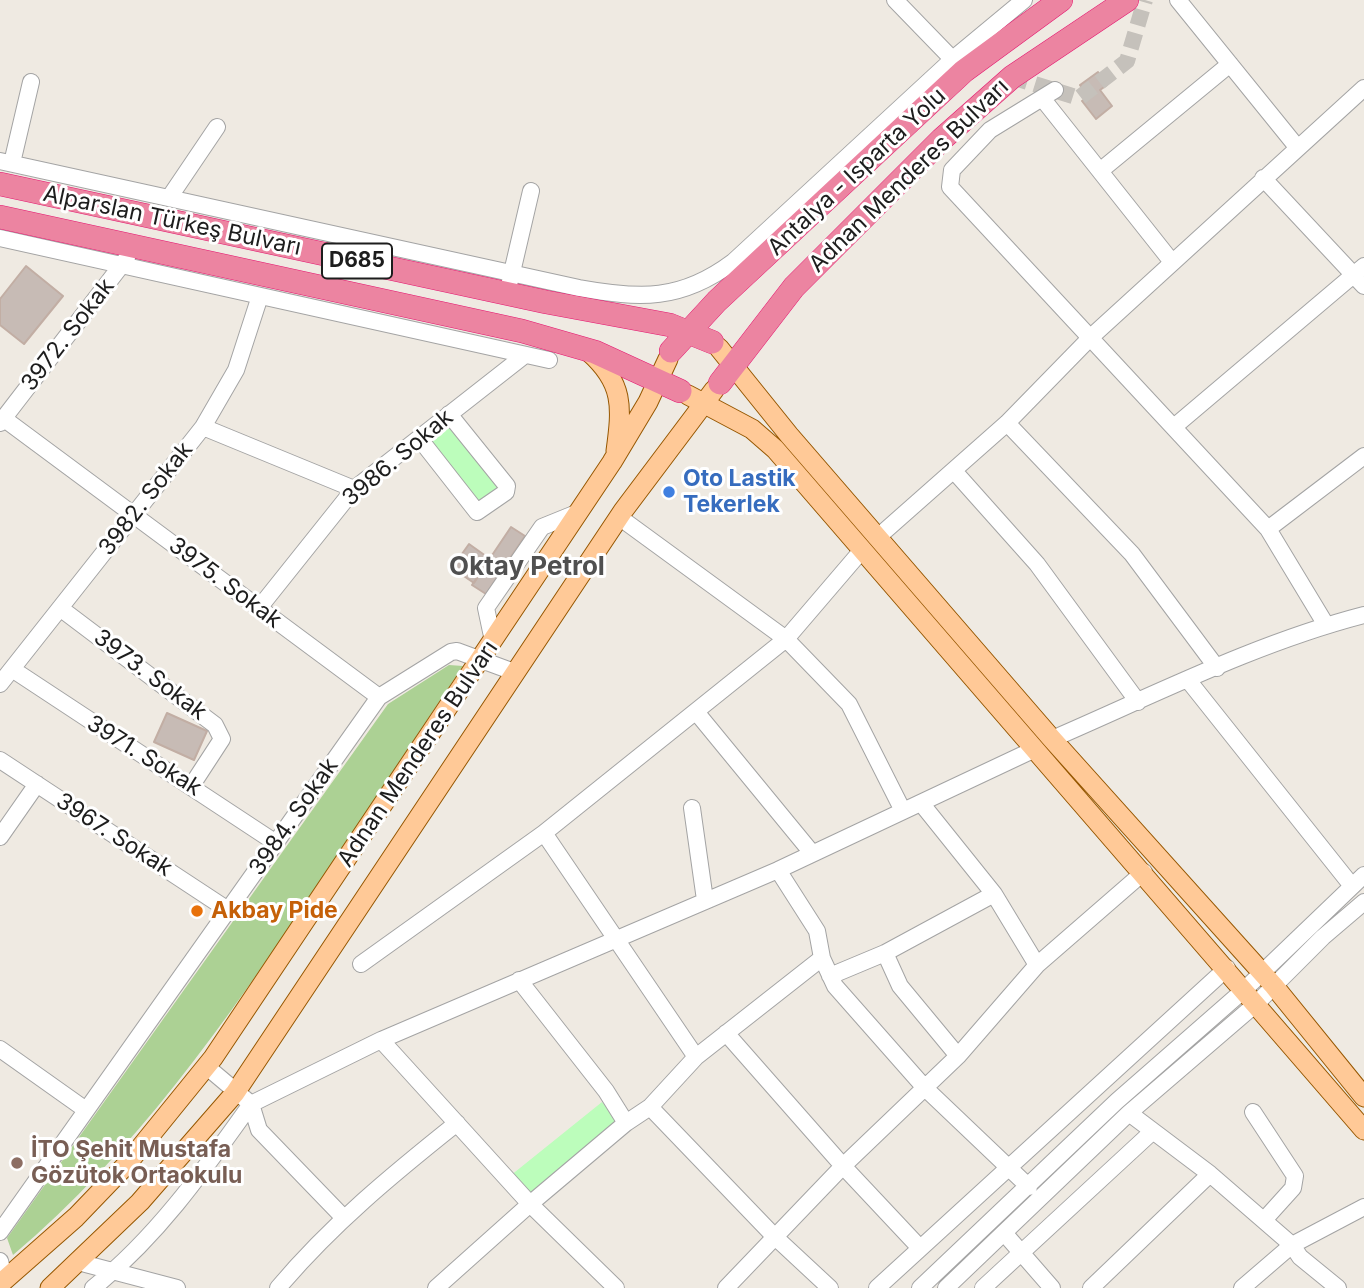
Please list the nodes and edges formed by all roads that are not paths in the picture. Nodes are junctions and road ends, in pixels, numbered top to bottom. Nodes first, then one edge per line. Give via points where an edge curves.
1 (895, 0) edge
2 (1024, 0) edge
3 (1127, 0) edge
4 (1178, 0) edge
5 (1057, 2) edge
6 (1230, 64) junction
7 (958, 65) junction
8 (32, 82) dead end
9 (1364, 88) edge
10 (217, 127) dead end
11 (1297, 147) junction
12 (6, 162) edge
13 (1100, 171) junction
14 (1263, 178) junction
15 (0, 184) edge
16 (531, 191) dead end
17 (169, 198) junction
18 (0, 217) edge
19 (0, 238) edge
20 (129, 256) junction
21 (1172, 262) junction
22 (1361, 275) edge
23 (509, 284) junction
24 (260, 296) junction
25 (687, 331) junction
26 (1091, 337) junction
27 (586, 349) junction
28 (525, 355) junction
29 (549, 360) dead end
30 (666, 363) junction
31 (709, 377) junction
32 (449, 414) junction
33 (2, 420) edge
34 (1007, 424) junction
35 (1175, 426) junction
36 (203, 427) junction
37 (419, 438) junction
38 (1364, 456) edge
39 (615, 458) junction
40 (954, 471) junction
41 (354, 488) junction
42 (133, 514) junction
43 (619, 517) junction
44 (1268, 529) junction
45 (871, 543) junction
46 (60, 608) junction
47 (259, 608) junction
48 (1364, 615) edge
49 (1326, 625) junction
50 (786, 639) junction
51 (481, 660) junction
52 (1217, 668) junction
53 (12, 669) junction
54 (514, 672) junction
55 (1188, 680) junction
56 (0, 684) edge
57 (379, 697) junction
58 (1138, 702) junction
59 (697, 713) junction
60 (1044, 744) junction
61 (0, 760) edge
62 (37, 784) junction
63 (192, 786) junction
64 (921, 803) junction
65 (692, 808) dead end
66 (903, 811) junction
67 (544, 833) junction
68 (0, 837) edge
69 (275, 843) junction
70 (812, 853) junction
71 (778, 870) junction
72 (1144, 872) junction
73 (1358, 881) edge
74 (994, 894) junction
75 (705, 900) junction
76 (1364, 902) edge
77 (228, 910) junction
78 (614, 939) junction
79 (885, 953) junction
80 (822, 958) junction
81 (361, 964) dead end
82 (1037, 965) junction
83 (1227, 968) junction
84 (1260, 971) junction
85 (830, 976) junction
86 (519, 980) junction
87 (1274, 986) junction
88 (1251, 996) junction
89 (726, 1033) junction
90 (381, 1040) junction
91 (0, 1049) edge
92 (958, 1056) junction
93 (696, 1057) junction
94 (207, 1067) junction
95 (925, 1088) junction
96 (243, 1097) junction
97 (1364, 1097) edge
98 (650, 1108) junction
99 (86, 1110) junction
100 (1253, 1112) dead end
101 (1129, 1113) junction
102 (457, 1123) junction
103 (626, 1123) junction
104 (1364, 1130) edge
105 (1153, 1131) junction
106 (1007, 1166) junction
107 (843, 1167) junction
108 (1210, 1174) junction
109 (1029, 1187) junction
110 (530, 1204) junction
111 (1364, 1207) edge
112 (344, 1218) junction
113 (1265, 1219) junction
114 (0, 1232) edge
115 (1005, 1234) junction
116 (774, 1236) junction
117 (1292, 1245) junction
118 (920, 1248) junction
119 (1021, 1253) junction
120 (0, 1261) edge
121 (78, 1262) junction
122 (114, 1271) junction
123 (2, 1283) edge
124 (730, 1286) edge
125 (50, 1288) edge
126 (93, 1288) edge
127 (177, 1288) edge
128 (278, 1288) edge
129 (436, 1288) edge
130 (616, 1288) edge
131 (830, 1288) edge
132 (877, 1288) edge
133 (920, 1288) edge
134 (946, 1288) edge
135 (982, 1288) edge
136 (1052, 1288) edge
137 (1091, 1288) edge
138 (1242, 1288) edge
139 (1338, 1288) edge

1 - 7 street
2 - 7 street
3 - 31 highway, Adnan Menderes Bulvarı via 1012,77 942,139
4 - 6 street
5 - 7 highway, Antalya - Isparta Yolu
6 - 11 street
6 - 13 street
7 - 23 street via 733,262 695,286 654,295
7 - 25 highway, Antalya - Isparta Yolu
8 - 12 street
9 - 11 street
10 - 17 street
11 - 14 street
12 - 17 street
13 - 21 street
13 - 26 street via 1049,94 990,130 952,170 950,187
14 - 21 street
14 - 22 street
15 - 23 highway, Alparslan Türkeş Bulvarı / D685
16 - 23 street
17 - 23 street
18 - 20 highway, Alparslan Türkeş Bulvarı / D685
19 - 20 street
20 - 24 street
20 - 27 highway, Alparslan Türkeş Bulvarı / D685 via 522,331
20 - 33 street, 3972. Sokak
21 - 26 street
22 - 35 street
23 - 25 highway, Alparslan Türkeş Bulvarı / D685
24 - 28 street
24 - 36 street, 3982. Sokak via 236,370
25 - 30 highway, Antalya - Isparta Yolu
25 - 31 highway, Alparslan Türkeş Bulvarı / D685
26 - 34 street
26 - 35 street
27 - 30 highway, Alparslan Türkeş Bulvarı / D685
27 - 39 main road via 604,365 618,393
28 - 29 street
28 - 32 street, 3986. Sokak
30 - 31 highway, Alparslan Türkeş Bulvarı / D685
30 - 31 highway via 684,339 694,337
30 - 39 main road, Adnan Menderes Bulvarı
31 - 43 main road, Adnan Menderes Bulvarı
31 - 45 main road
31 - 45 main road
32 - 37 street, 3986. Sokak
32 - 37 street via 508,489 478,513
33 - 42 street, 3975. Sokak
34 - 40 street
34 - 52 street via 1132,554
35 - 44 street
36 - 41 street
36 - 42 street, 3982. Sokak
37 - 41 street, 3986. Sokak
38 - 44 street
39 - 51 main road, Adnan Menderes Bulvarı
40 - 45 street
40 - 58 street via 1037,565
41 - 47 street, 3986. Sokak
42 - 46 street, 3982. Sokak
42 - 47 street, 3975. Sokak
43 - 50 street
43 - 54 main road, Adnan Menderes Bulvarı
44 - 49 street
45 - 50 street
45 - 60 main road
46 - 53 street, 3982. Sokak
46 - 63 street, 3973. Sokak via 215,725 222,739
47 - 57 street, 3975. Sokak
48 - 49 street
49 - 52 street
50 - 59 street
50 - 66 street via 849,704
51 - 54 street, 3984. Sokak
51 - 57 street, 3984. Sokak via 451,652
51 - 94 main road, Adnan Menderes Bulvarı
52 - 55 street
53 - 56 street, 3982. Sokak
53 - 63 street, 3971. Sokak
54 - 96 main road, Adnan Menderes Bulvarı
55 - 58 street
55 - 73 street
57 - 69 street, 3984. Sokak
58 - 60 street
59 - 67 street
59 - 70 street
60 - 64 street
60 - 72 main road
60 - 84 main road
61 - 62 street, 3967. Sokak
62 - 68 street
62 - 77 street, 3967. Sokak
63 - 69 street, 3971. Sokak
64 - 66 street
64 - 74 street
65 - 75 street
66 - 70 street
67 - 78 street
67 - 81 street
69 - 77 street, 3984. Sokak
70 - 71 street
71 - 75 street
71 - 80 street via 817,931
72 - 82 street
72 - 83 main road
73 - 84 street
74 - 79 street
74 - 82 street
75 - 78 street
76 - 87 street
77 - 99 street, 3984. Sokak
78 - 86 street
78 - 93 street
79 - 85 street
79 - 92 street via 900,986
80 - 85 street
80 - 89 street
82 - 92 street
83 - 88 main road
83 - 106 street
84 - 87 main road
84 - 88 street
85 - 95 street
86 - 90 street
86 - 103 street
87 - 88 street
87 - 97 main road
88 - 101 street
88 - 104 main road
88 - 109 street via 1117,1101
89 - 93 street
89 - 107 street
90 - 96 street
90 - 102 street
91 - 99 street
92 - 95 street
93 - 98 street
94 - 96 street
94 - 123 main road, Adnan Menderes Bulvarı via 127,1164
95 - 106 street
95 - 107 street
96 - 112 street via 260,1130
96 - 121 main road, Adnan Menderes Bulvarı
96 - 122 street via 183,1199
98 - 103 street
98 - 116 street
99 - 114 street, 3984. Sokak
100 - 113 street via 1296,1176 1293,1188
101 - 105 street
101 - 115 street
102 - 110 street
102 - 112 street
103 - 110 street
105 - 108 street
105 - 119 street
106 - 109 street
106 - 118 street
107 - 116 street
107 - 118 street
108 - 113 street
108 - 137 street
109 - 133 street
110 - 129 street
110 - 130 street
111 - 117 street
112 - 128 street
113 - 117 street
115 - 119 street
115 - 134 street
116 - 124 street
116 - 131 street
117 - 138 street
117 - 139 street via 1300,1258
118 - 132 street
119 - 135 street
119 - 136 street
120 - 123 street
121 - 122 street
121 - 125 main road, Adnan Menderes Bulvarı
122 - 126 street
122 - 127 street

